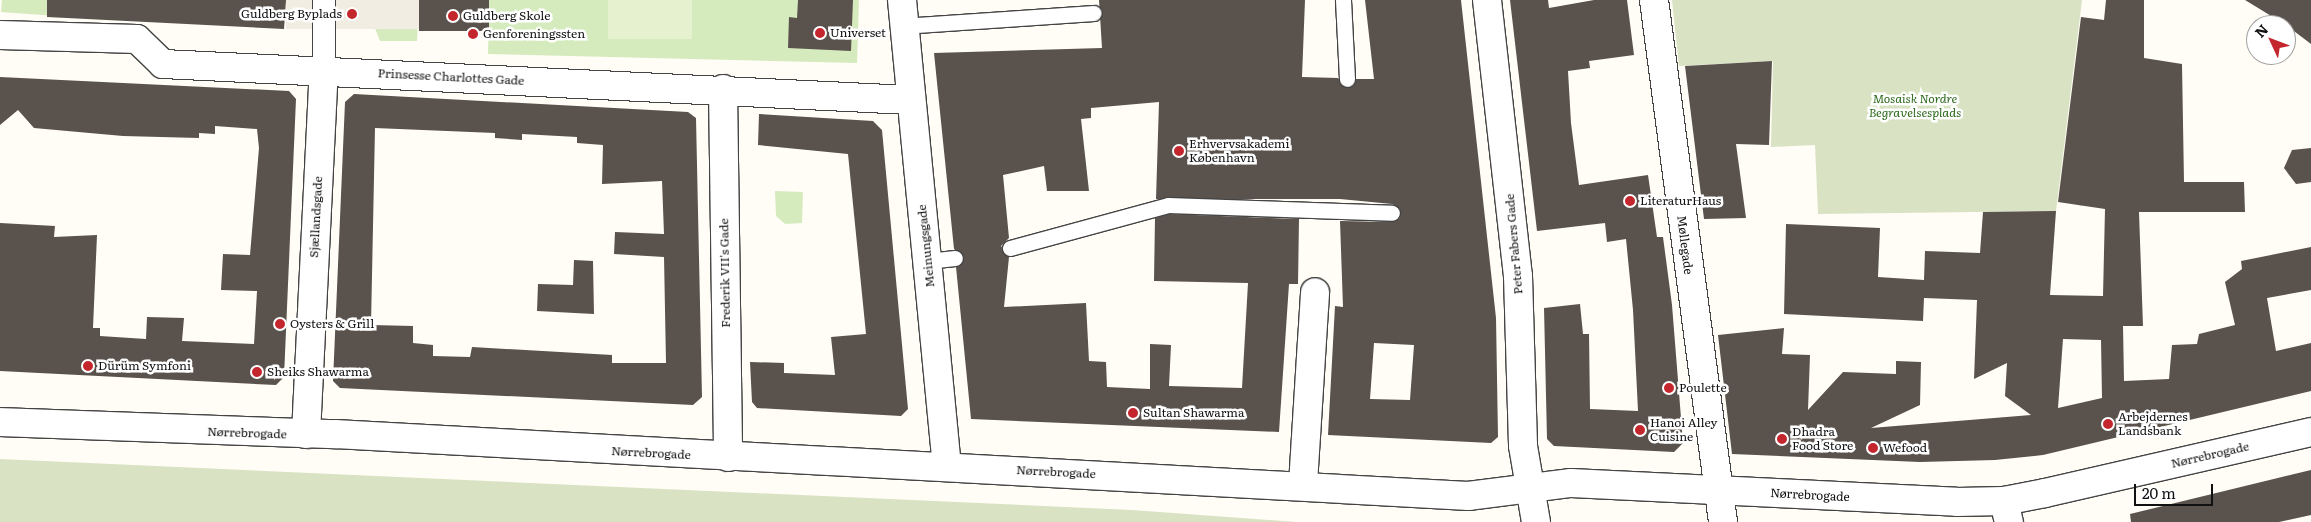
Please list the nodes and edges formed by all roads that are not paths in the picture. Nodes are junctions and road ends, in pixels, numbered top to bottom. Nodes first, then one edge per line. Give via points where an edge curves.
1 (324, 0) edge
2 (1343, 0) edge
3 (1487, 0) edge
4 (1654, 0) edge
5 (902, 13) edge
6 (1094, 13) dead end
7 (0, 36) edge
8 (324, 71) junction
9 (1346, 79) dead end
10 (723, 89) junction
11 (911, 100) junction
12 (1392, 213) dead end
13 (1010, 248) dead end
14 (955, 258) dead end
15 (927, 261) junction
16 (1315, 292) dead end
17 (0, 422) edge
18 (2311, 432) edge
19 (306, 434) junction
20 (728, 457) junction
21 (947, 466) junction
22 (1303, 484) junction
23 (1530, 489) junction
24 (1716, 490) junction
25 (2007, 512) edge
26 (1536, 522) edge
27 (1723, 522) edge

1 - 8 street, Sjællandsgade
2 - 9 lane
3 - 23 street, Peter Fabers Gade via 1518,276 1523,446
4 - 24 street, Møllegade
5 - 6 lane, Meinungsgade
5 - 11 street, Meinungsgade
7 - 8 street, Prinsesse Charlottes Gade via 137,39 163,64
8 - 10 street, Prinsesse Charlottes Gade
8 - 19 street, Sjællandsgade
10 - 11 street, Prinsesse Charlottes Gade
10 - 20 street, Frederik VII's Gade
11 - 15 street, Meinungsgade
12 - 13 lane via 1168,205
14 - 15 lane
15 - 21 street, Meinungsgade
16 - 22 street
17 - 19 street, Nørrebrogade
18 - 25 street, Nørrebrogade
19 - 20 street, Nørrebrogade
20 - 21 street, Nørrebrogade
21 - 22 street, Nørrebrogade
22 - 23 street, Nørrebrogade via 1468,496
23 - 24 street, Nørrebrogade via 1571,484
23 - 26 street, Peter Fabers Gade
24 - 25 street, Nørrebrogade
24 - 27 street, Møllegade

